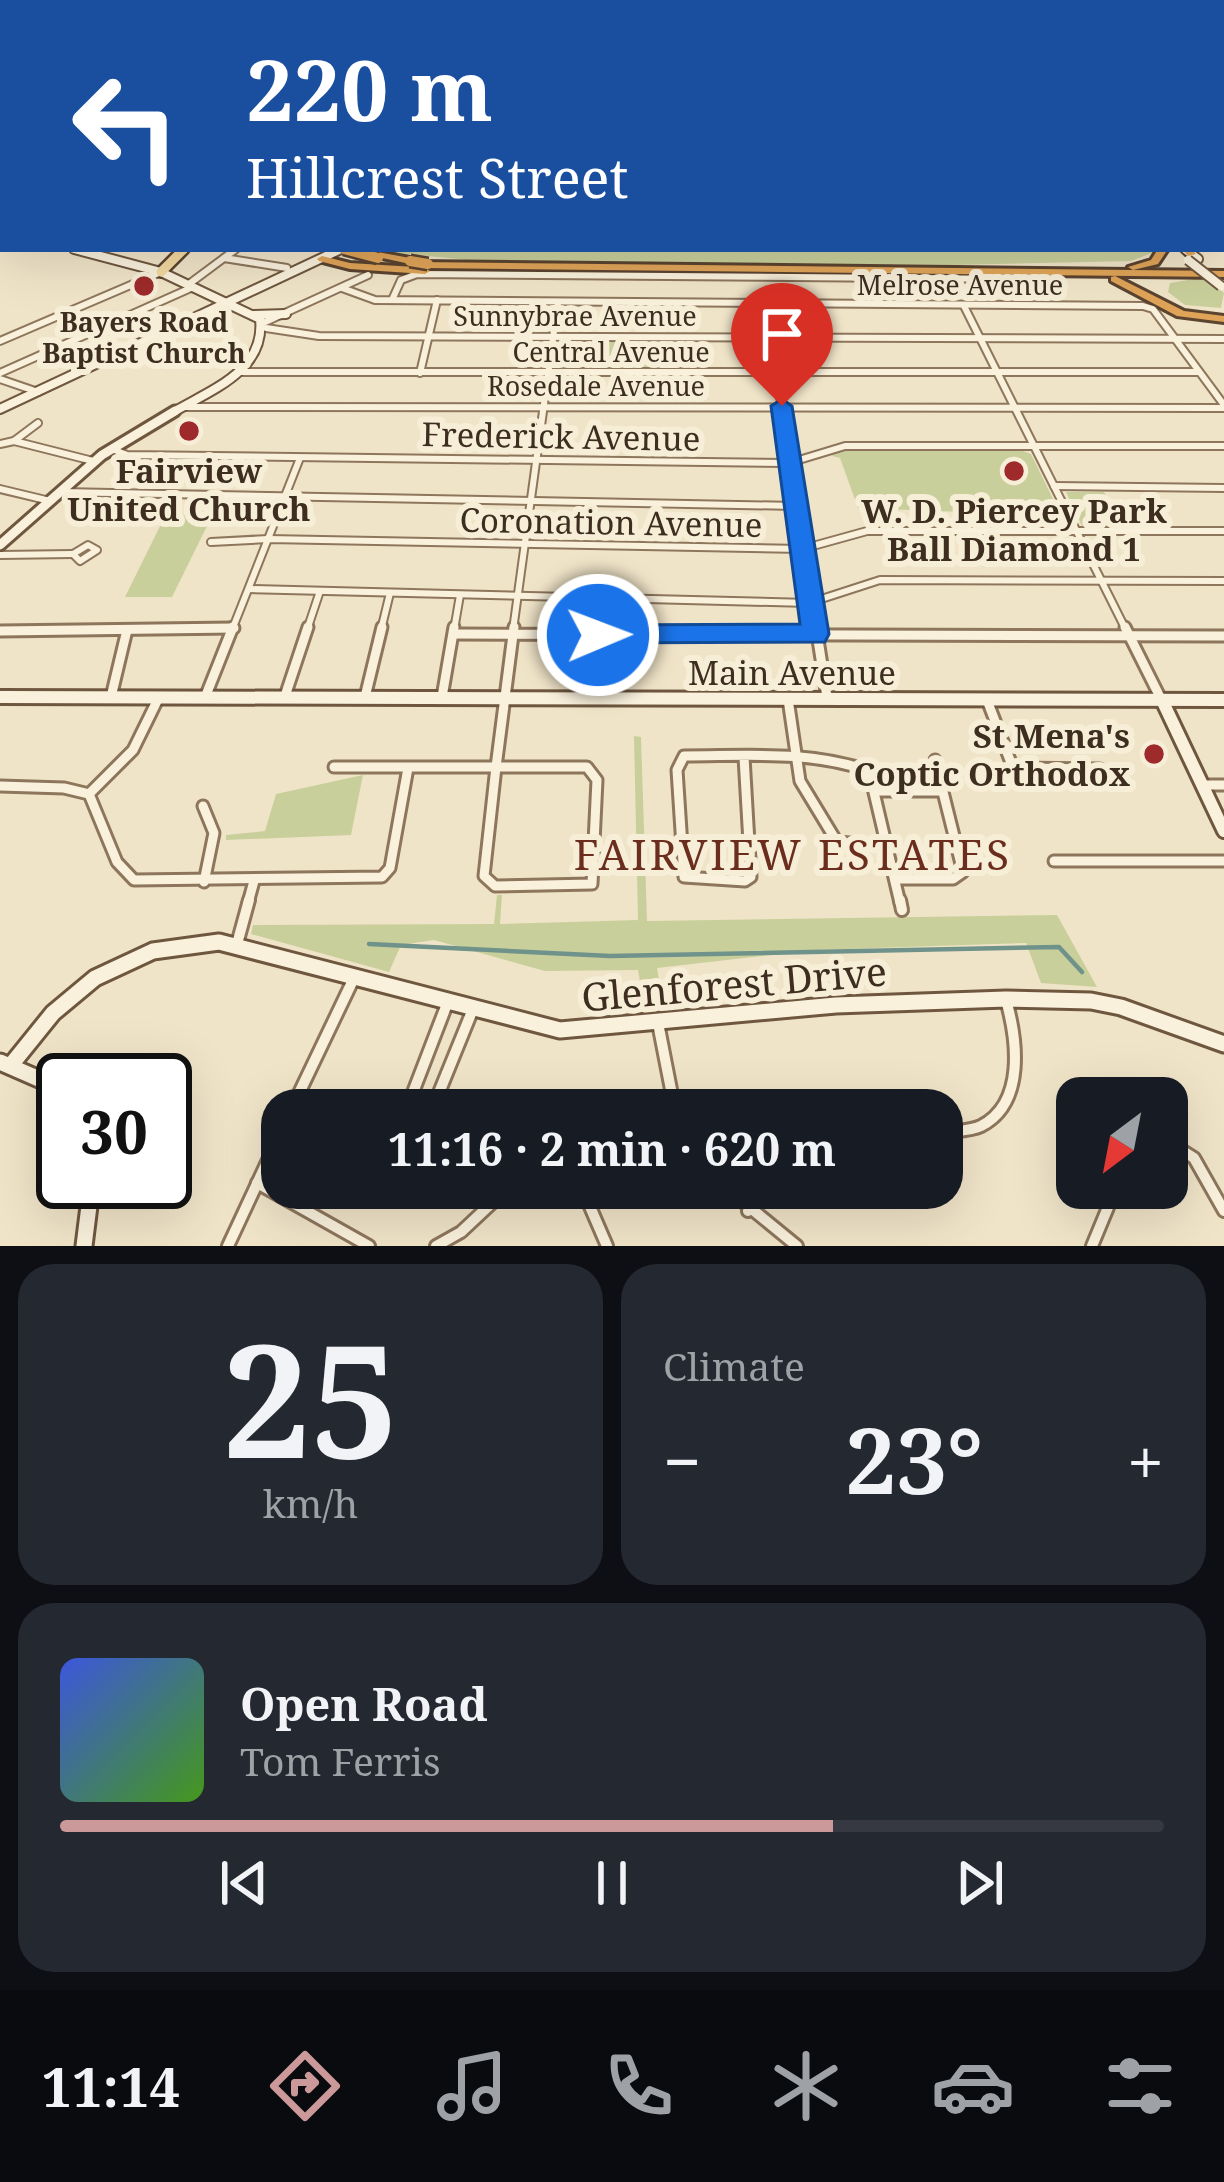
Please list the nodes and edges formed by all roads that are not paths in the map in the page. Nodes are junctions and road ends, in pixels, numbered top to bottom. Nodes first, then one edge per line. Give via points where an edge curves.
1 (84, 252) edge
2 (182, 252) edge
3 (232, 252) edge
4 (338, 252) edge
5 (342, 252) edge
6 (353, 252) edge
7 (365, 252) edge
8 (1163, 252) edge
9 (381, 257) junction
10 (1189, 257) edge
11 (224, 259) junction
12 (322, 260) junction
13 (411, 263) junction
14 (173, 264) junction
15 (286, 268) dead end
16 (1042, 269) junction
17 (365, 270) junction
18 (161, 272) junction
19 (800, 272) junction
20 (1076, 273) junction
21 (1224, 277) edge
22 (176, 278) junction
23 (1049, 283) dead end
24 (191, 285) junction
25 (341, 288) junction
26 (253, 292) junction
27 (392, 300) junction
28 (437, 300) junction
29 (558, 302) junction
30 (758, 303) junction
31 (228, 304) junction
32 (964, 306) junction
33 (252, 314) junction
34 (286, 314) junction
35 (1224, 314) edge
36 (264, 328) junction
37 (765, 335) junction
38 (429, 336) junction
39 (553, 336) junction
40 (980, 337) junction
41 (1173, 337) junction
42 (1224, 339) edge
43 (0, 341) edge
44 (774, 371) junction
45 (241, 372) junction
46 (549, 372) junction
47 (998, 372) junction
48 (1198, 372) junction
49 (420, 373) junction
50 (0, 376) edge
51 (38, 392) junction
52 (544, 406) junction
53 (782, 406) junction
54 (184, 407) junction
55 (1224, 407) edge
56 (1015, 408) junction
57 (0, 409) edge
58 (38, 423) dead end
59 (14, 441) junction
60 (0, 443) edge
61 (1033, 446) junction
62 (1224, 446) edge
63 (112, 449) junction
64 (300, 458) junction
65 (536, 459) junction
66 (93, 461) junction
67 (789, 463) junction
68 (1054, 486) junction
69 (1224, 488) edge
70 (0, 489) edge
71 (60, 492) junction
72 (285, 497) junction
73 (50, 501) junction
74 (529, 501) junction
75 (795, 506) junction
76 (1076, 531) junction
77 (1224, 531) edge
78 (268, 539) junction
79 (211, 542) dead end
80 (524, 544) junction
81 (3, 547) edge
82 (802, 549) junction
83 (73, 554) dead end
84 (1099, 581) junction
85 (1224, 581) edge
86 (250, 589) junction
87 (320, 591) junction
88 (390, 593) junction
89 (460, 595) junction
90 (515, 596) junction
91 (809, 603) junction
92 (234, 628) junction
93 (128, 629) junction
94 (0, 632) edge
95 (455, 634) junction
96 (815, 634) junction
97 (511, 635) junction
98 (1224, 635) edge
99 (1126, 636) junction
100 (206, 695) junction
101 (159, 696) junction
102 (285, 696) junction
103 (0, 697) edge
104 (442, 697) junction
105 (503, 697) junction
106 (110, 698) junction
107 (365, 699) junction
108 (788, 699) junction
109 (827, 699) junction
110 (987, 700) junction
111 (1162, 700) junction
112 (1224, 700) edge
113 (744, 757) junction
114 (798, 757) junction
115 (935, 760) dead end
116 (334, 767) dead end
117 (408, 768) junction
118 (495, 768) junction
119 (1100, 770) dead end
120 (1203, 785) junction
121 (1224, 785) edge
122 (0, 786) edge
123 (876, 791) junction
124 (940, 791) junction
125 (89, 794) junction
126 (203, 806) dead end
127 (1224, 831) edge
128 (887, 846) junction
129 (1054, 861) dead end
130 (1224, 861) edge
131 (895, 879) junction
132 (254, 881) junction
133 (204, 882) junction
134 (902, 910) dead end
135 (236, 945) junction
136 (356, 974) junction
137 (1006, 999) junction
138 (448, 1003) junction
139 (472, 1009) junction
140 (658, 1023) junction
141 (1224, 1044) edge
142 (6, 1064) edge
143 (36, 1078) edge
144 (301, 1089) edge
145 (414, 1089) edge
146 (440, 1089) edge
147 (671, 1089) edge
148 (963, 1129) edge
149 (1188, 1154) edge
150 (261, 1175) edge
151 (257, 1183) junction
152 (88, 1209) edge
153 (486, 1209) edge
154 (591, 1209) edge
155 (1107, 1209) edge
156 (748, 1210) edge
157 (1224, 1211) edge
158 (83, 1246) edge
159 (228, 1246) edge
160 (369, 1246) edge
161 (436, 1246) edge
162 (607, 1246) edge
163 (796, 1246) edge
164 (1092, 1246) edge

1 - 18 street
2 - 14 main road
3 - 11 street
4 - 12 street
5 - 17 highway
6 - 9 highway, bridge
7 - 9 highway, bridge
8 - 16 highway via 1145,265
9 - 13 highway
10 - 16 highway
10 - 21 highway
11 - 15 street
11 - 24 street
12 - 17 highway
12 - 19 highway via 454,272
12 - 26 street
13 - 16 highway
13 - 17 highway
13 - 19 highway
14 - 18 main road
14 - 22 main road
17 - 25 street
18 - 22 street
18 - 43 street
19 - 20 highway
20 - 21 highway
20 - 35 highway via 1123,280 1181,314
21 - 35 highway via 1168,278 1158,289 1190,310
22 - 24 street
23 - 27 street via 417,274 400,280
24 - 31 street
24 - 50 street
25 - 27 street, Melrose Avenue
25 - 34 street
26 - 31 street
26 - 33 street via 244,302
27 - 28 street, Melrose Avenue
28 - 29 street, Melrose Avenue
28 - 38 street
29 - 30 street, Melrose Avenue
29 - 39 street
30 - 32 street, Melrose Avenue
30 - 37 street
31 - 33 street
31 - 51 street
32 - 40 street
32 - 41 street, Melrose Avenue via 1148,307
33 - 34 street
33 - 36 street
34 - 36 street
36 - 38 street, Sunnybrae Avenue via 305,336
36 - 45 street
37 - 39 street, Sunnybrae Avenue
37 - 40 street, Sunnybrae Avenue
37 - 44 street
38 - 39 street, Sunnybrae Avenue
38 - 49 street
39 - 46 street
40 - 41 street, Sunnybrae Avenue
40 - 47 street
41 - 42 street, Sunnybrae Avenue
41 - 48 street
44 - 46 street, Central Avenue
44 - 47 street, Central Avenue
44 - 53 street
45 - 49 street, Central Avenue
45 - 54 street
46 - 49 street, Central Avenue
46 - 52 street
47 - 48 street, Central Avenue
47 - 56 street
48 - 55 street
50 - 51 street
51 - 57 street
52 - 53 street, Rosedale Avenue
52 - 54 street, Rosedale Avenue
52 - 65 street
53 - 56 street, Rosedale Avenue
53 - 67 street
54 - 63 street
55 - 56 street, Rosedale Avenue
56 - 61 street
58 - 59 street
59 - 60 street
59 - 66 street
61 - 62 street, Frederick Avenue
61 - 67 street, Frederick Avenue via 845,446
61 - 68 street
63 - 64 street, Frederick Avenue
63 - 66 street
64 - 65 street, Frederick Avenue
64 - 72 street
65 - 67 street, Frederick Avenue
65 - 74 street
66 - 71 street
67 - 75 street
68 - 69 street
68 - 76 street
70 - 73 street
71 - 72 street
71 - 73 street
72 - 74 street
72 - 78 street
73 - 81 street
74 - 75 street
74 - 80 street
75 - 82 street
76 - 77 street, Coronation Avenue
76 - 82 street, Coronation Avenue via 867,531
76 - 84 street
78 - 79 street, Coronation Avenue
78 - 80 street, Coronation Avenue
78 - 86 street
80 - 82 street, Coronation Avenue
80 - 90 street
81 - 83 street
82 - 91 street
84 - 85 street
84 - 91 street via 880,580
84 - 99 street
86 - 87 street
86 - 92 street
87 - 88 street
87 - 102 street
88 - 89 street
88 - 107 street
89 - 90 street
89 - 95 street
90 - 91 street
90 - 97 street
91 - 96 street
92 - 93 street
92 - 100 street
93 - 94 street
93 - 106 street
95 - 97 street
95 - 104 street
96 - 97 street
96 - 99 street
96 - 109 street
97 - 105 street
98 - 99 street
99 - 111 street
100 - 101 street, Main Avenue
100 - 102 street, Main Avenue
101 - 106 street, Main Avenue
101 - 125 street via 133,750
102 - 107 street, Main Avenue
103 - 106 street, Main Avenue
104 - 105 street, Main Avenue
104 - 107 street, Main Avenue
105 - 108 street, Main Avenue
105 - 118 street
108 - 109 street, Main Avenue
108 - 114 street
109 - 110 street, Main Avenue
110 - 111 street, Main Avenue
110 - 119 street via 1013,769
111 - 112 street, Main Avenue
111 - 120 street
113 - 113 street via 678,761 682,868 692,881 746,881 754,871
113 - 114 street
114 - 123 street via 866,769
114 - 128 street via 804,791 837,842
115 - 124 street
116 - 117 street
117 - 118 street
117 - 132 street via 382,877
118 - 118 street via 487,883 592,884 597,779 587,767
120 - 121 street
120 - 127 street
122 - 125 street
123 - 124 street
123 - 128 street
124 - 131 street via 963,872
125 - 133 street via 127,876
126 - 133 street via 214,832
128 - 131 street
129 - 130 street
131 - 134 street
132 - 133 street
132 - 135 street
135 - 136 street, Glenforest Drive
135 - 142 street, Glenforest Drive via 170,946 95,978
136 - 138 street, Glenforest Drive
136 - 144 street
137 - 140 street, Glenforest Drive
137 - 141 street, Glenforest Drive via 1121,1007
137 - 148 street via 1019,1040 1010,1088 982,1126
138 - 139 street, Glenforest Drive
138 - 145 street
139 - 140 street, Glenforest Drive via 560,1030
139 - 146 street
140 - 147 street
142 - 143 street
149 - 157 street
150 - 151 street
151 - 159 street
151 - 160 street
152 - 158 street
153 - 161 street
154 - 162 street
155 - 164 street
156 - 163 street

